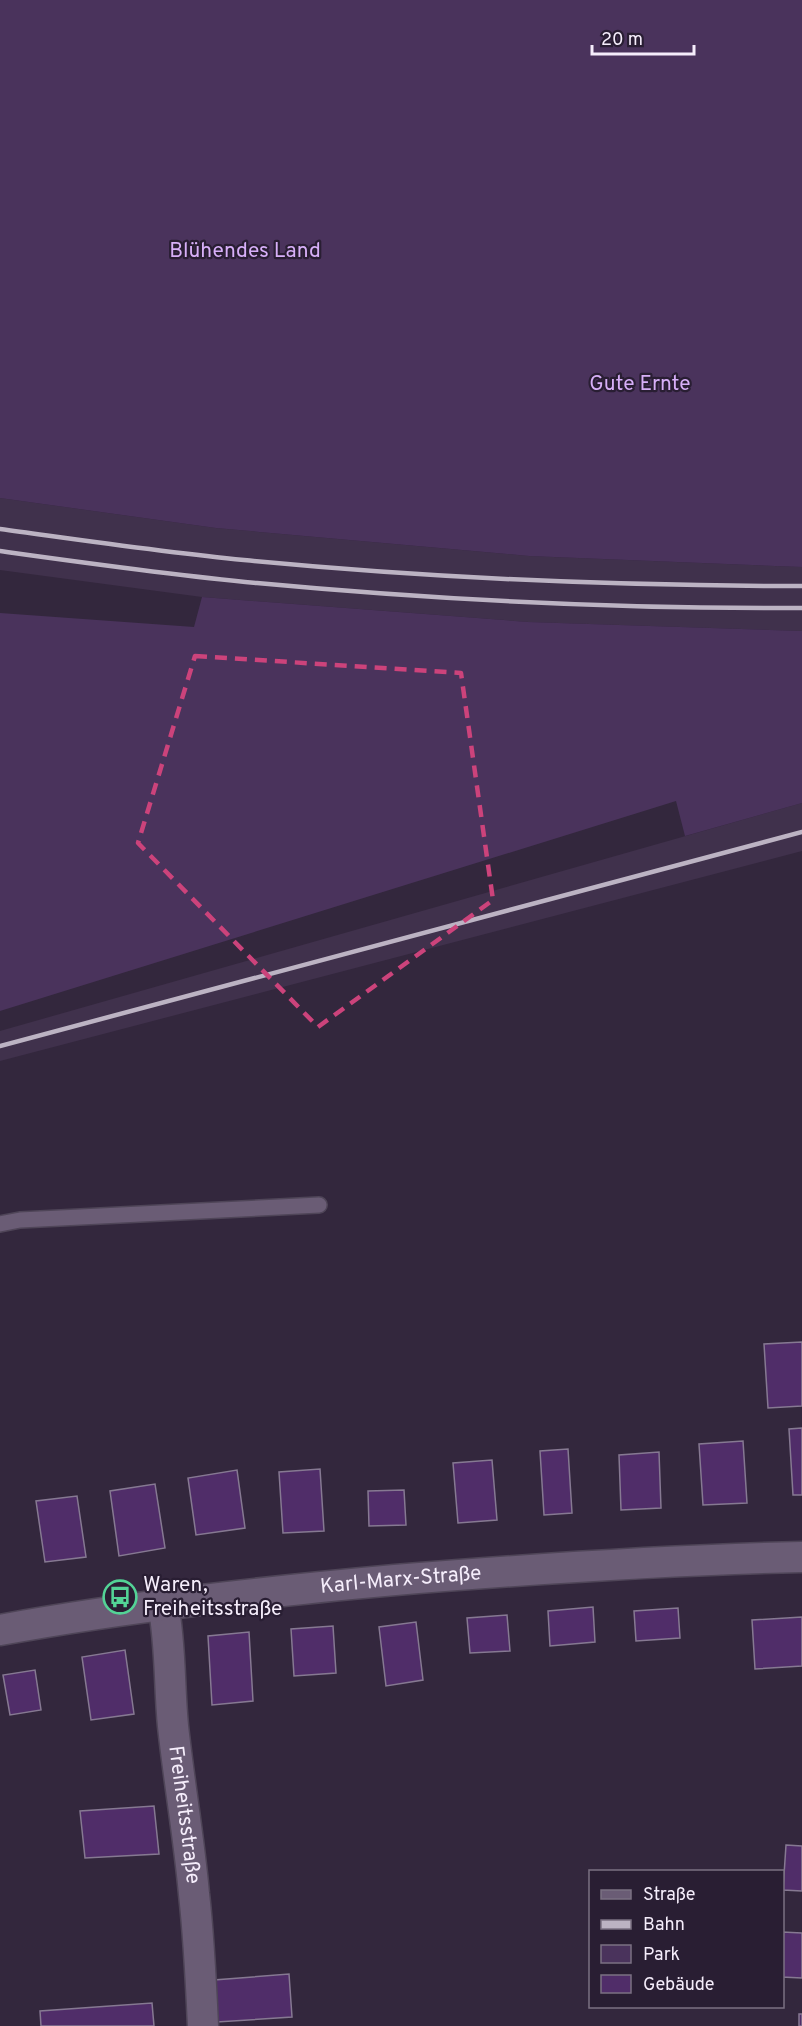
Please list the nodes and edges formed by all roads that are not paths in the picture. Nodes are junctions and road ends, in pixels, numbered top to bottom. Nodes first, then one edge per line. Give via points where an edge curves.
1 (319, 1205) dead end
2 (0, 1224) edge
3 (802, 1557) edge
4 (163, 1604) junction
5 (0, 1630) edge
6 (203, 2026) edge

1 - 2 lane
3 - 4 street, Karl-Marx-Straße via 495,1572
4 - 5 street, Karl-Marx-Straße
4 - 6 street, Freiheitsstraße via 173,1728 194,1894

